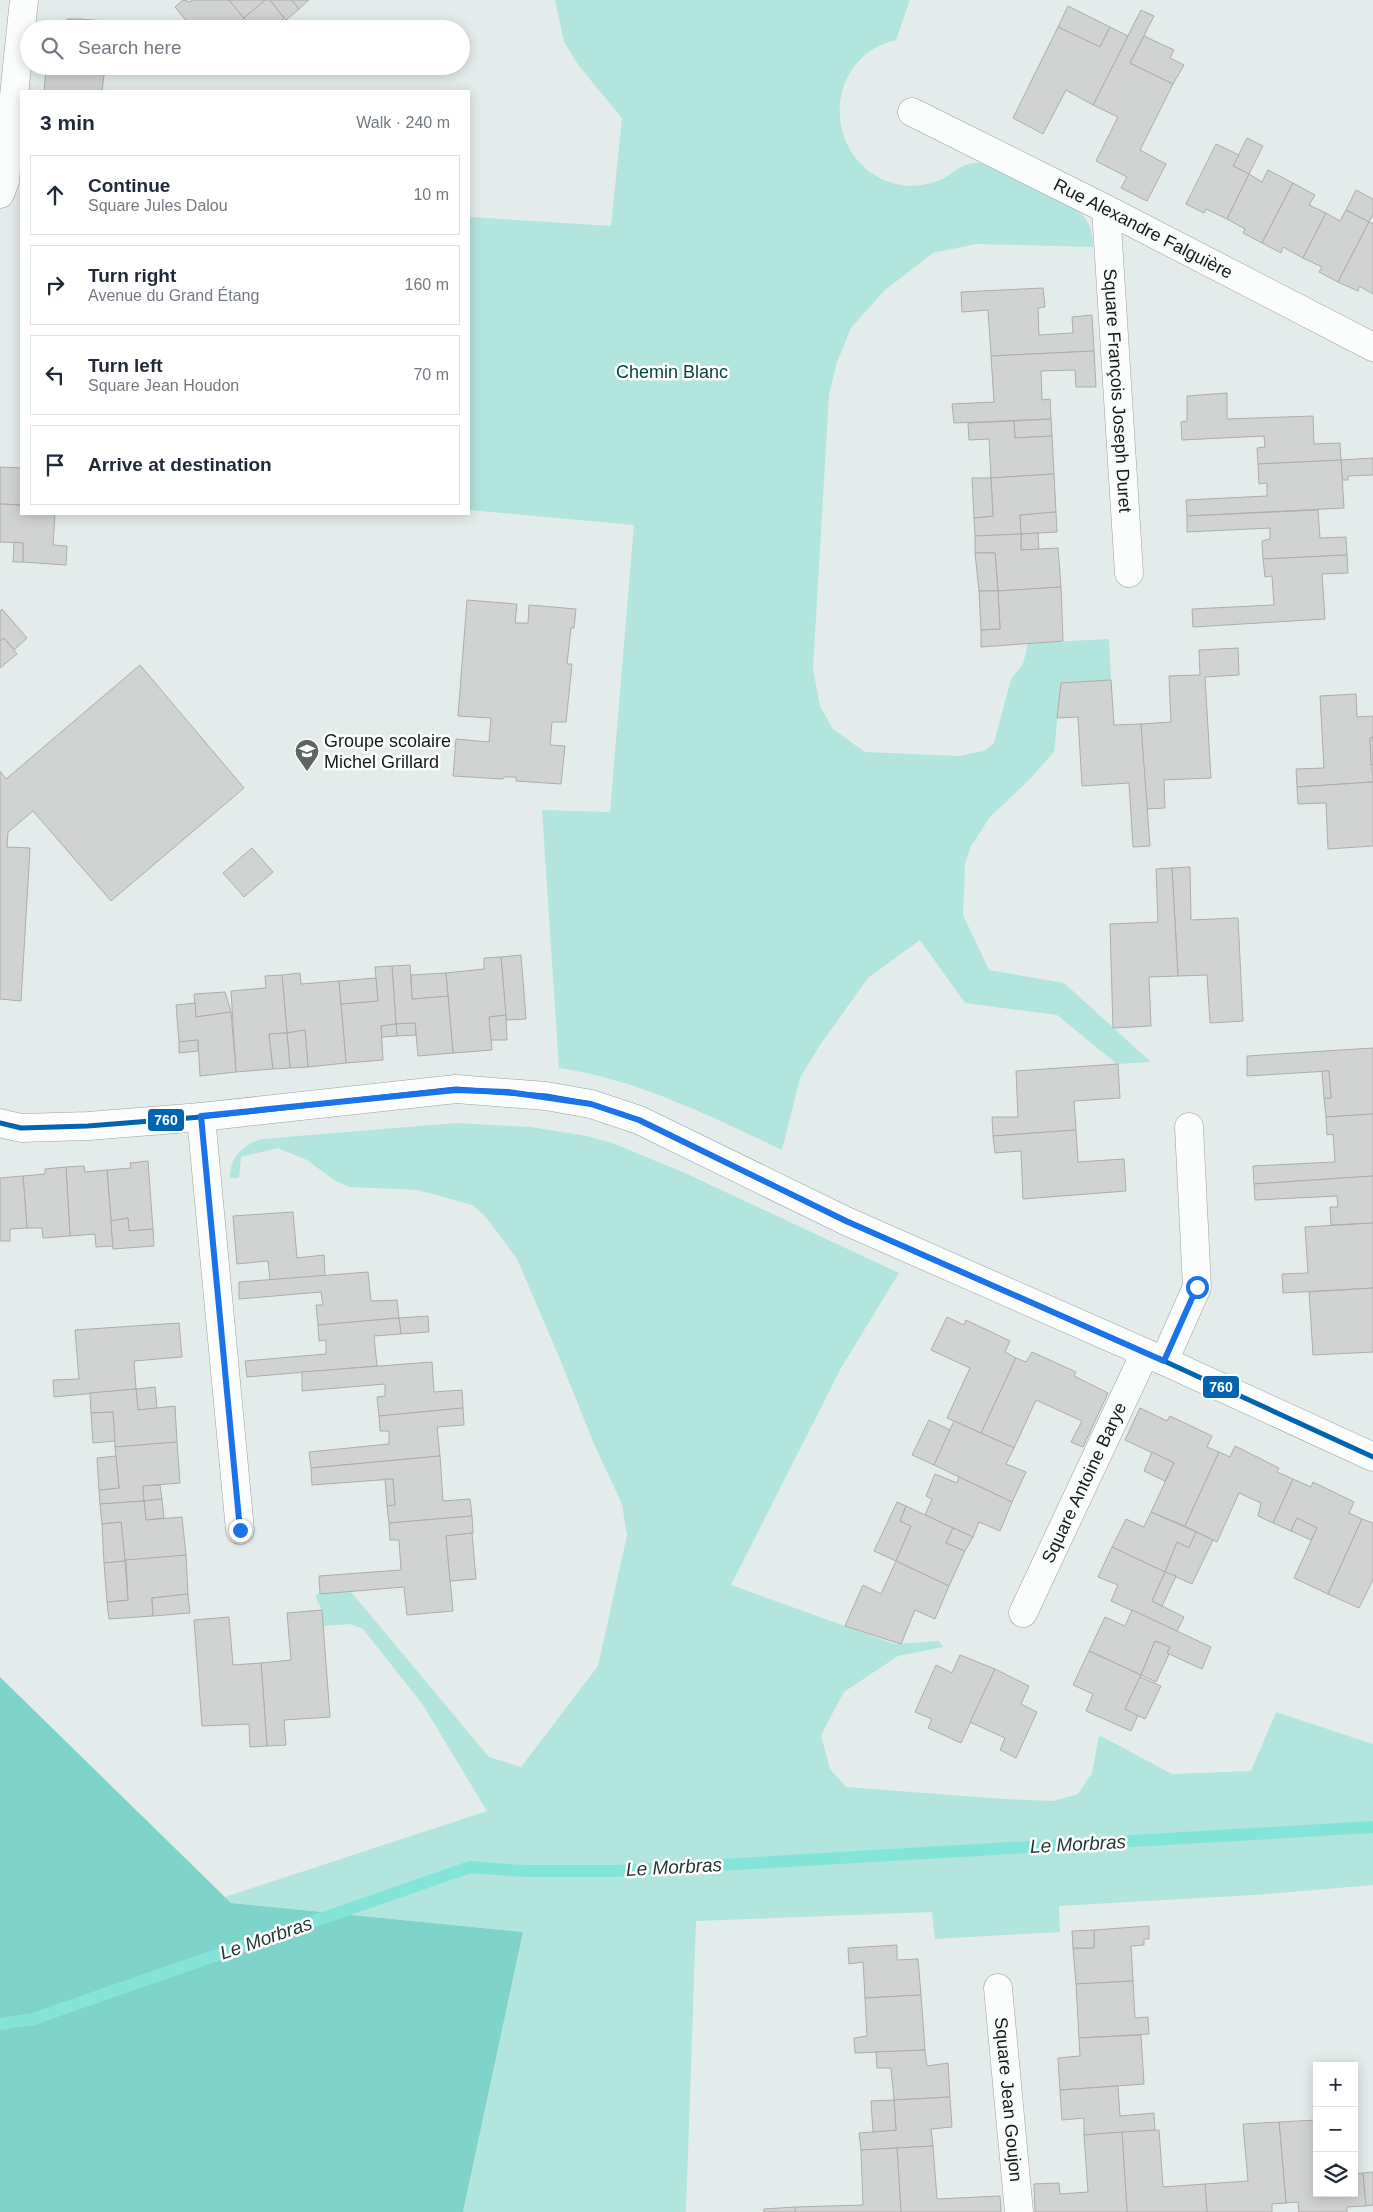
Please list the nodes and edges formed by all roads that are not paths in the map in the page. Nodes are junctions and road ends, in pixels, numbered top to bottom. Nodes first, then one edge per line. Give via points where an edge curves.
1 (24, 0) edge
2 (22, 20) edge
3 (20, 34) edge
4 (912, 112) dead end
5 (2, 185) edge
6 (1106, 209) junction
7 (1373, 347) edge
8 (1129, 573) dead end
9 (201, 1116) junction
10 (0, 1123) edge
11 (1189, 1127) dead end
12 (1154, 1357) junction
13 (1373, 1457) edge
14 (240, 1530) dead end
15 (1022, 1612) dead end
16 (998, 1988) dead end
17 (1019, 2212) edge

1 - 2 street
3 - 5 street
4 - 6 street, Rue Alexandre Falguière
6 - 7 street, Rue Alexandre Falguière
6 - 8 street, Square François Joseph Duret
9 - 10 street via 88,1126 21,1128
9 - 12 street via 456,1090 508,1092 591,1104 639,1120 846,1221
9 - 14 street
11 - 12 street, Square Antoine Barye via 1197,1287
12 - 13 street
12 - 15 street, Square Antoine Barye
16 - 17 street, Square Jean Goujon

